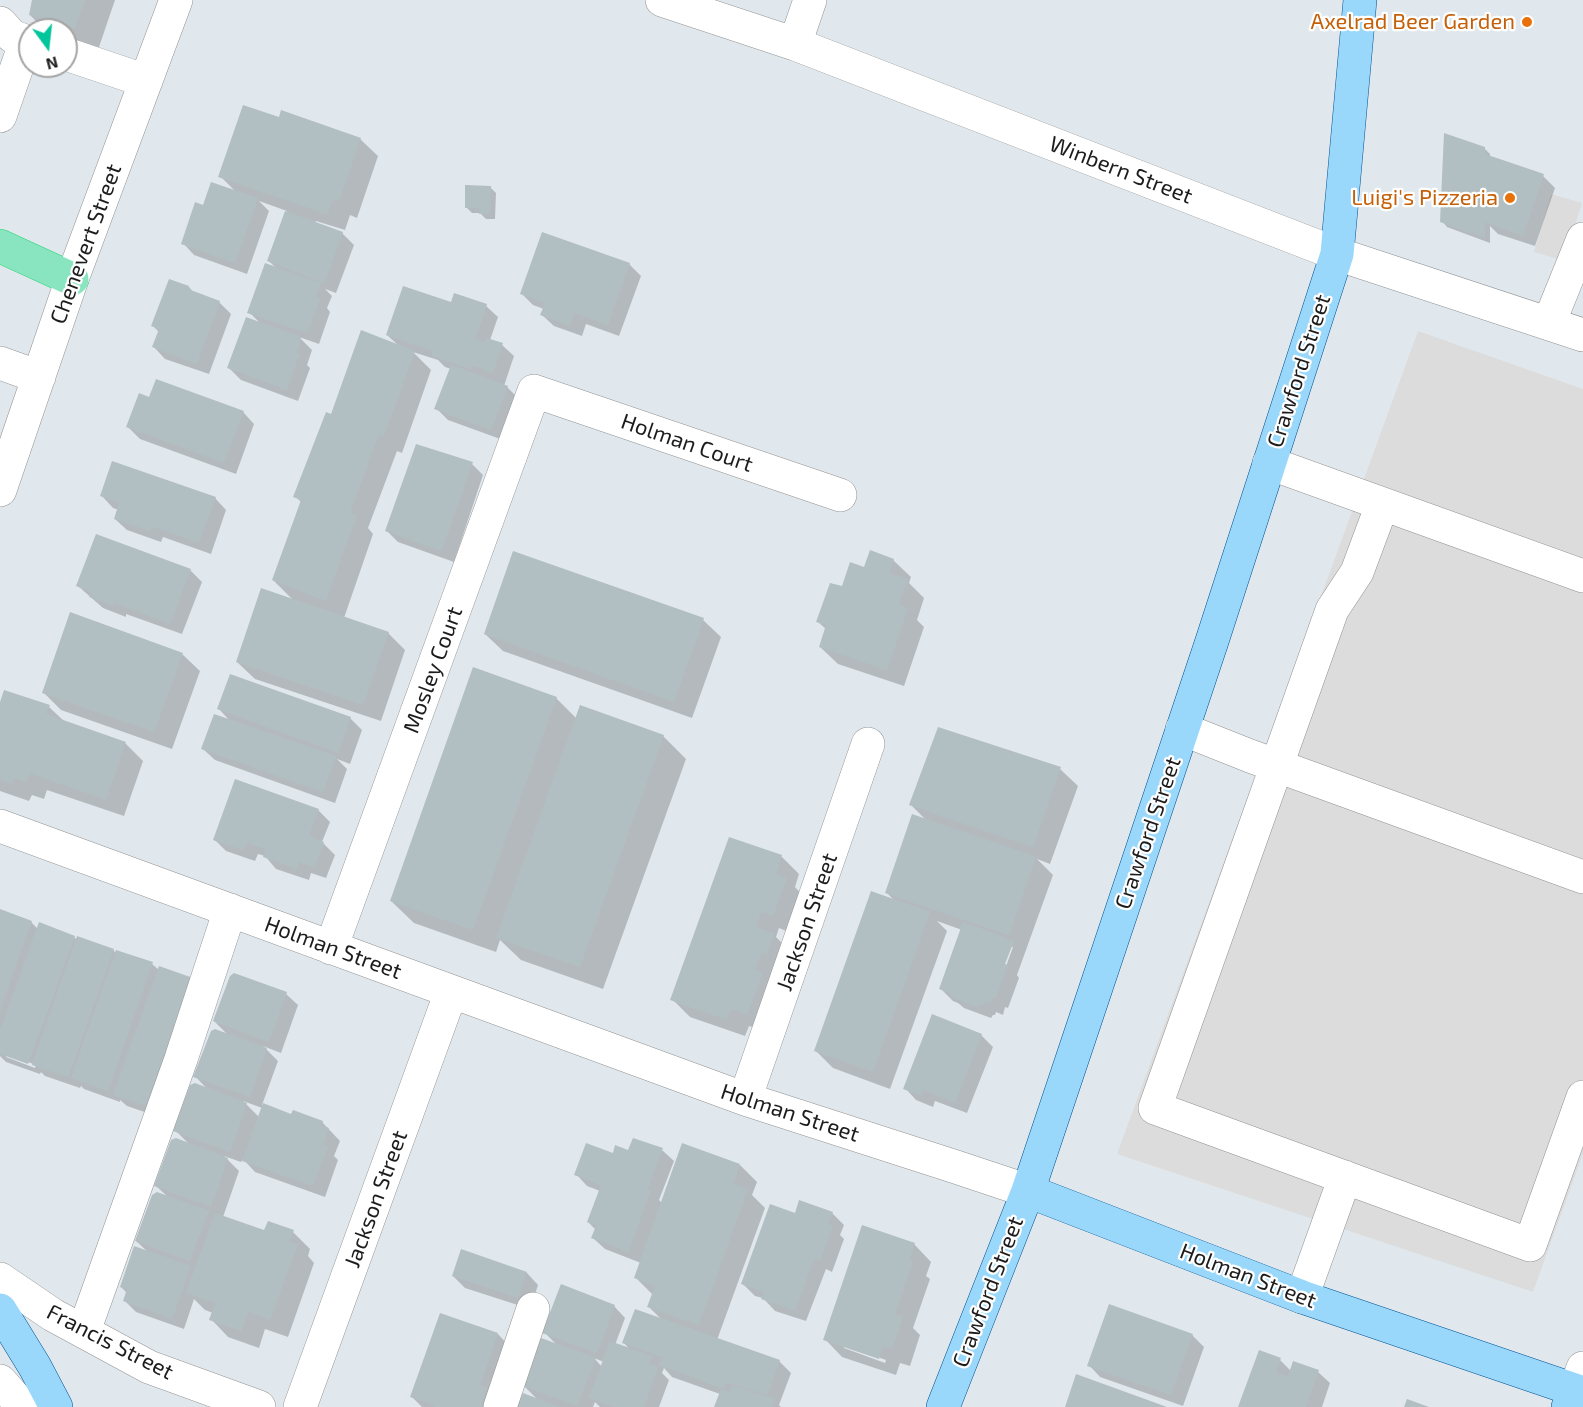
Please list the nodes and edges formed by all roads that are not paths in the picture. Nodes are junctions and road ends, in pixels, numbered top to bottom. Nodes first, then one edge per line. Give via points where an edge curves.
1 (176, 0) edge
2 (662, 0) edge
3 (810, 0) edge
4 (1360, 0) edge
5 (18, 40) edge
6 (795, 44) junction
7 (78, 58) edge
8 (146, 81) junction
9 (0, 116) edge
10 (1583, 239) edge
11 (0, 246) edge
12 (1337, 254) junction
13 (0, 258) edge
14 (72, 279) junction
15 (1549, 323) junction
16 (1583, 335) edge
17 (0, 363) edge
18 (39, 377) junction
19 (534, 392) joint
20 (1269, 463) junction
21 (0, 490) edge
22 (840, 495) dead end
23 (1382, 505) junction
24 (1583, 576) edge
25 (1182, 729) junction
26 (868, 744) dead end
27 (1277, 766) junction
28 (0, 826) edge
29 (1583, 877) edge
30 (230, 910) junction
31 (331, 948) junction
32 (451, 992) junction
33 (1583, 1097) edge
34 (745, 1099) junction
35 (1345, 1177) junction
36 (1028, 1191) junction
37 (0, 1280) edge
38 (1302, 1297) junction
39 (533, 1309) dead end
40 (0, 1310) edge
41 (84, 1331) junction
42 (0, 1381) edge
43 (1577, 1389) edge
44 (23, 1407) edge
45 (56, 1407) edge
46 (259, 1407) edge
47 (300, 1407) edge
48 (500, 1407) edge
49 (943, 1407) edge

1 - 8 street, Chenevert Street
2 - 6 street, Winbern Street
3 - 6 street
4 - 12 main road, Crawford Street
5 - 9 street
6 - 12 street, Winbern Street
7 - 8 street
8 - 14 street, Chenevert Street
10 - 15 street
11 - 14 highway
12 - 15 street, Winbern Street
12 - 20 main road, Crawford Street
13 - 14 main road
14 - 18 street, Chenevert Street
15 - 16 street, Winbern Street
17 - 18 street
18 - 21 street, Chenevert Street
19 - 22 street, Holman Court
19 - 31 street, Mosley Court
20 - 23 street
20 - 25 main road, Crawford Street
23 - 24 street
23 - 27 street via 1357,572 1332,610
25 - 27 street
25 - 36 main road, Crawford Street
26 - 34 street, Jackson Street
27 - 29 street
27 - 35 street via 1155,1108
28 - 30 street, Holman Street
30 - 31 street, Holman Street
30 - 41 street
31 - 32 street, Holman Street
32 - 34 street, Holman Street
32 - 47 street, Jackson Street
33 - 35 street via 1530,1245
34 - 36 street, Holman Street
35 - 38 street
36 - 38 main road, Holman Street
36 - 49 main road, Crawford Street
37 - 41 street, Francis Street
38 - 43 main road, Holman Street
39 - 48 street
40 - 45 main road
41 - 46 street, Francis Street via 149,1367
42 - 44 street

